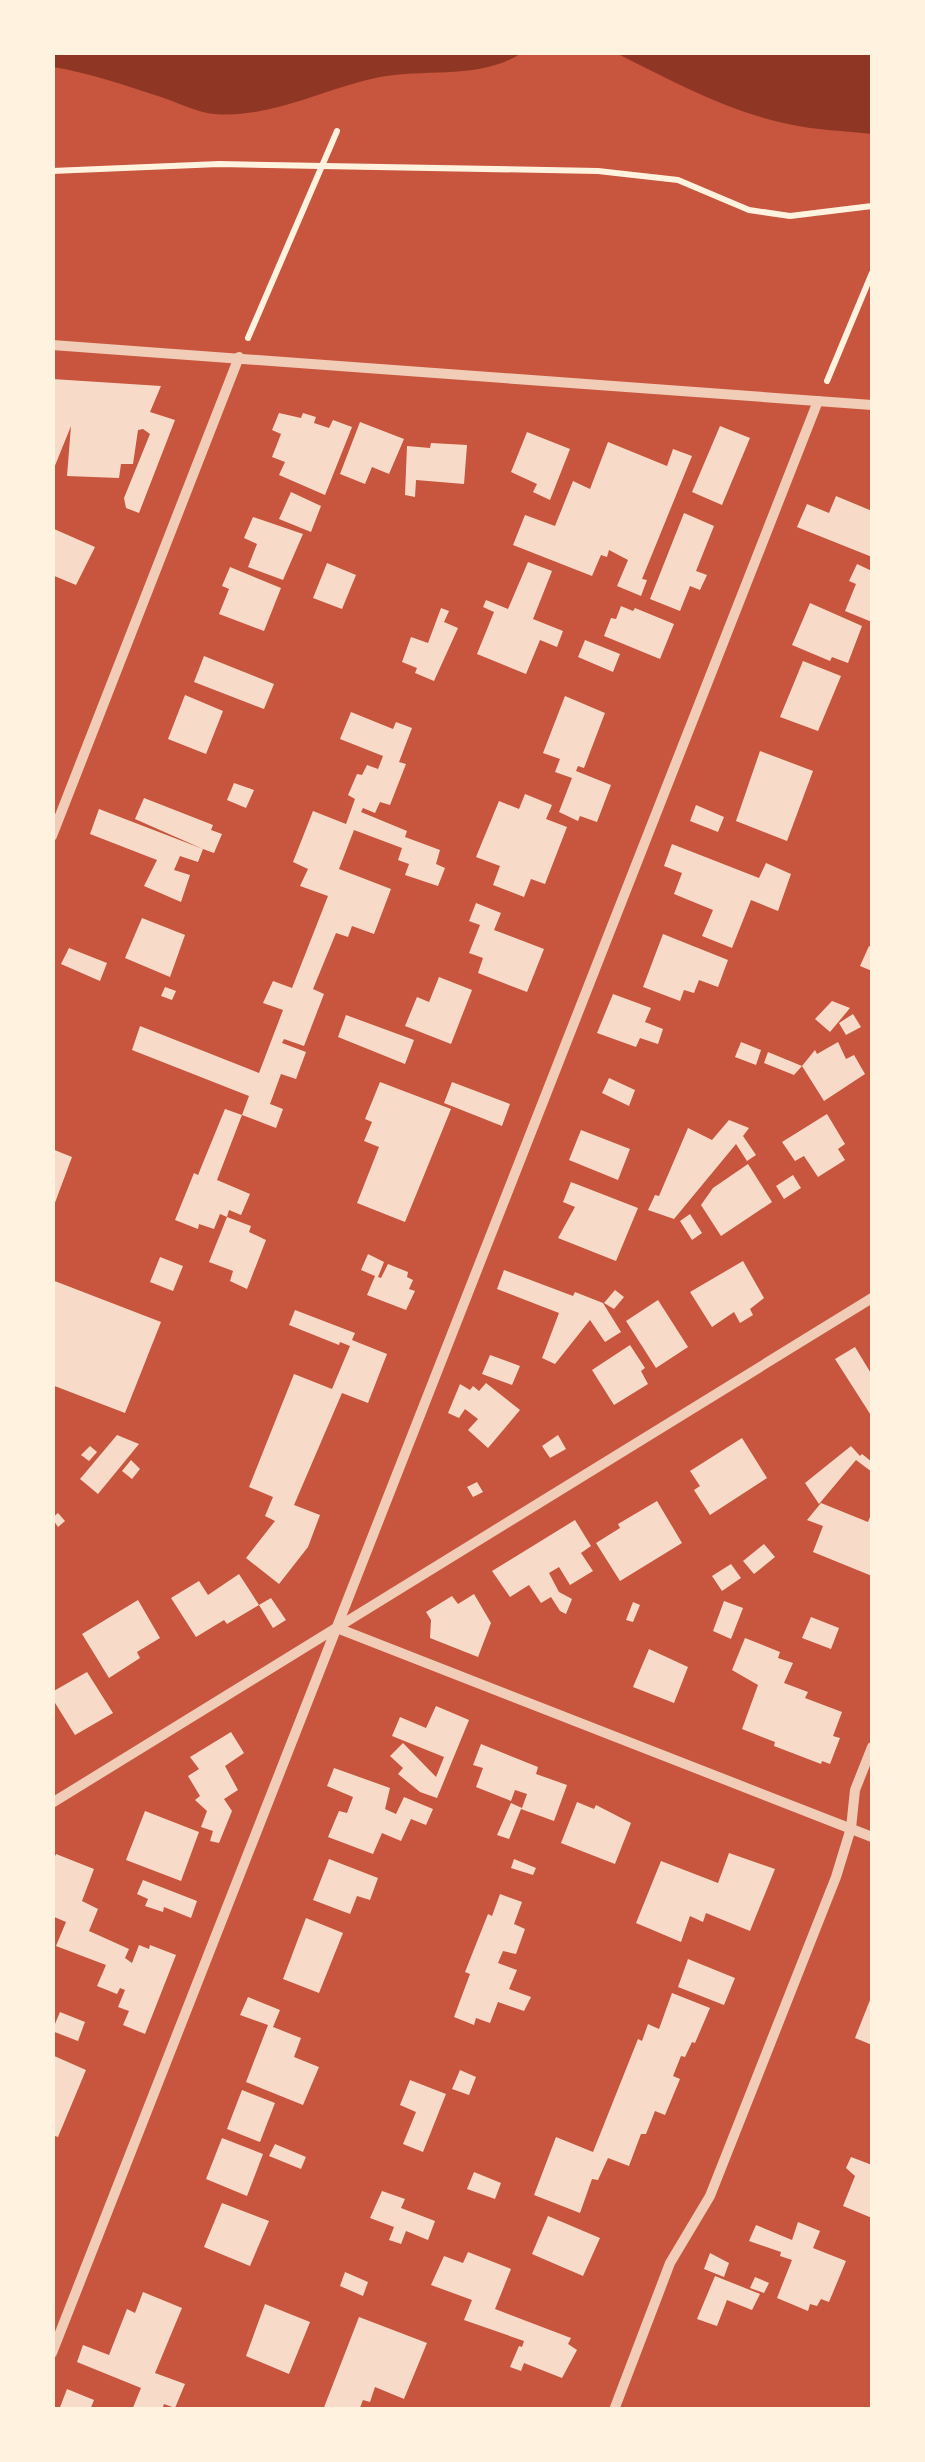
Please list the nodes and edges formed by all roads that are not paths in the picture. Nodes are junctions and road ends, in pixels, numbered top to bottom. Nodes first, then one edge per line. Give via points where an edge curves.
1 (52, 345) edge
2 (239, 357) junction
3 (818, 401) junction
4 (872, 405) edge
5 (52, 836) edge
6 (872, 1298) edge
7 (337, 1628) junction
8 (872, 1748) edge
9 (52, 1803) edge
10 (851, 1828) junction
11 (872, 1837) edge
12 (52, 2352) edge
13 (614, 2410) edge

1 - 2 street
2 - 3 street
2 - 5 street
3 - 4 street
3 - 7 street
6 - 7 street
7 - 9 street
7 - 10 street
7 - 12 street
8 - 10 street via 855,1790
10 - 11 street
10 - 13 street via 710,2196 670,2263

